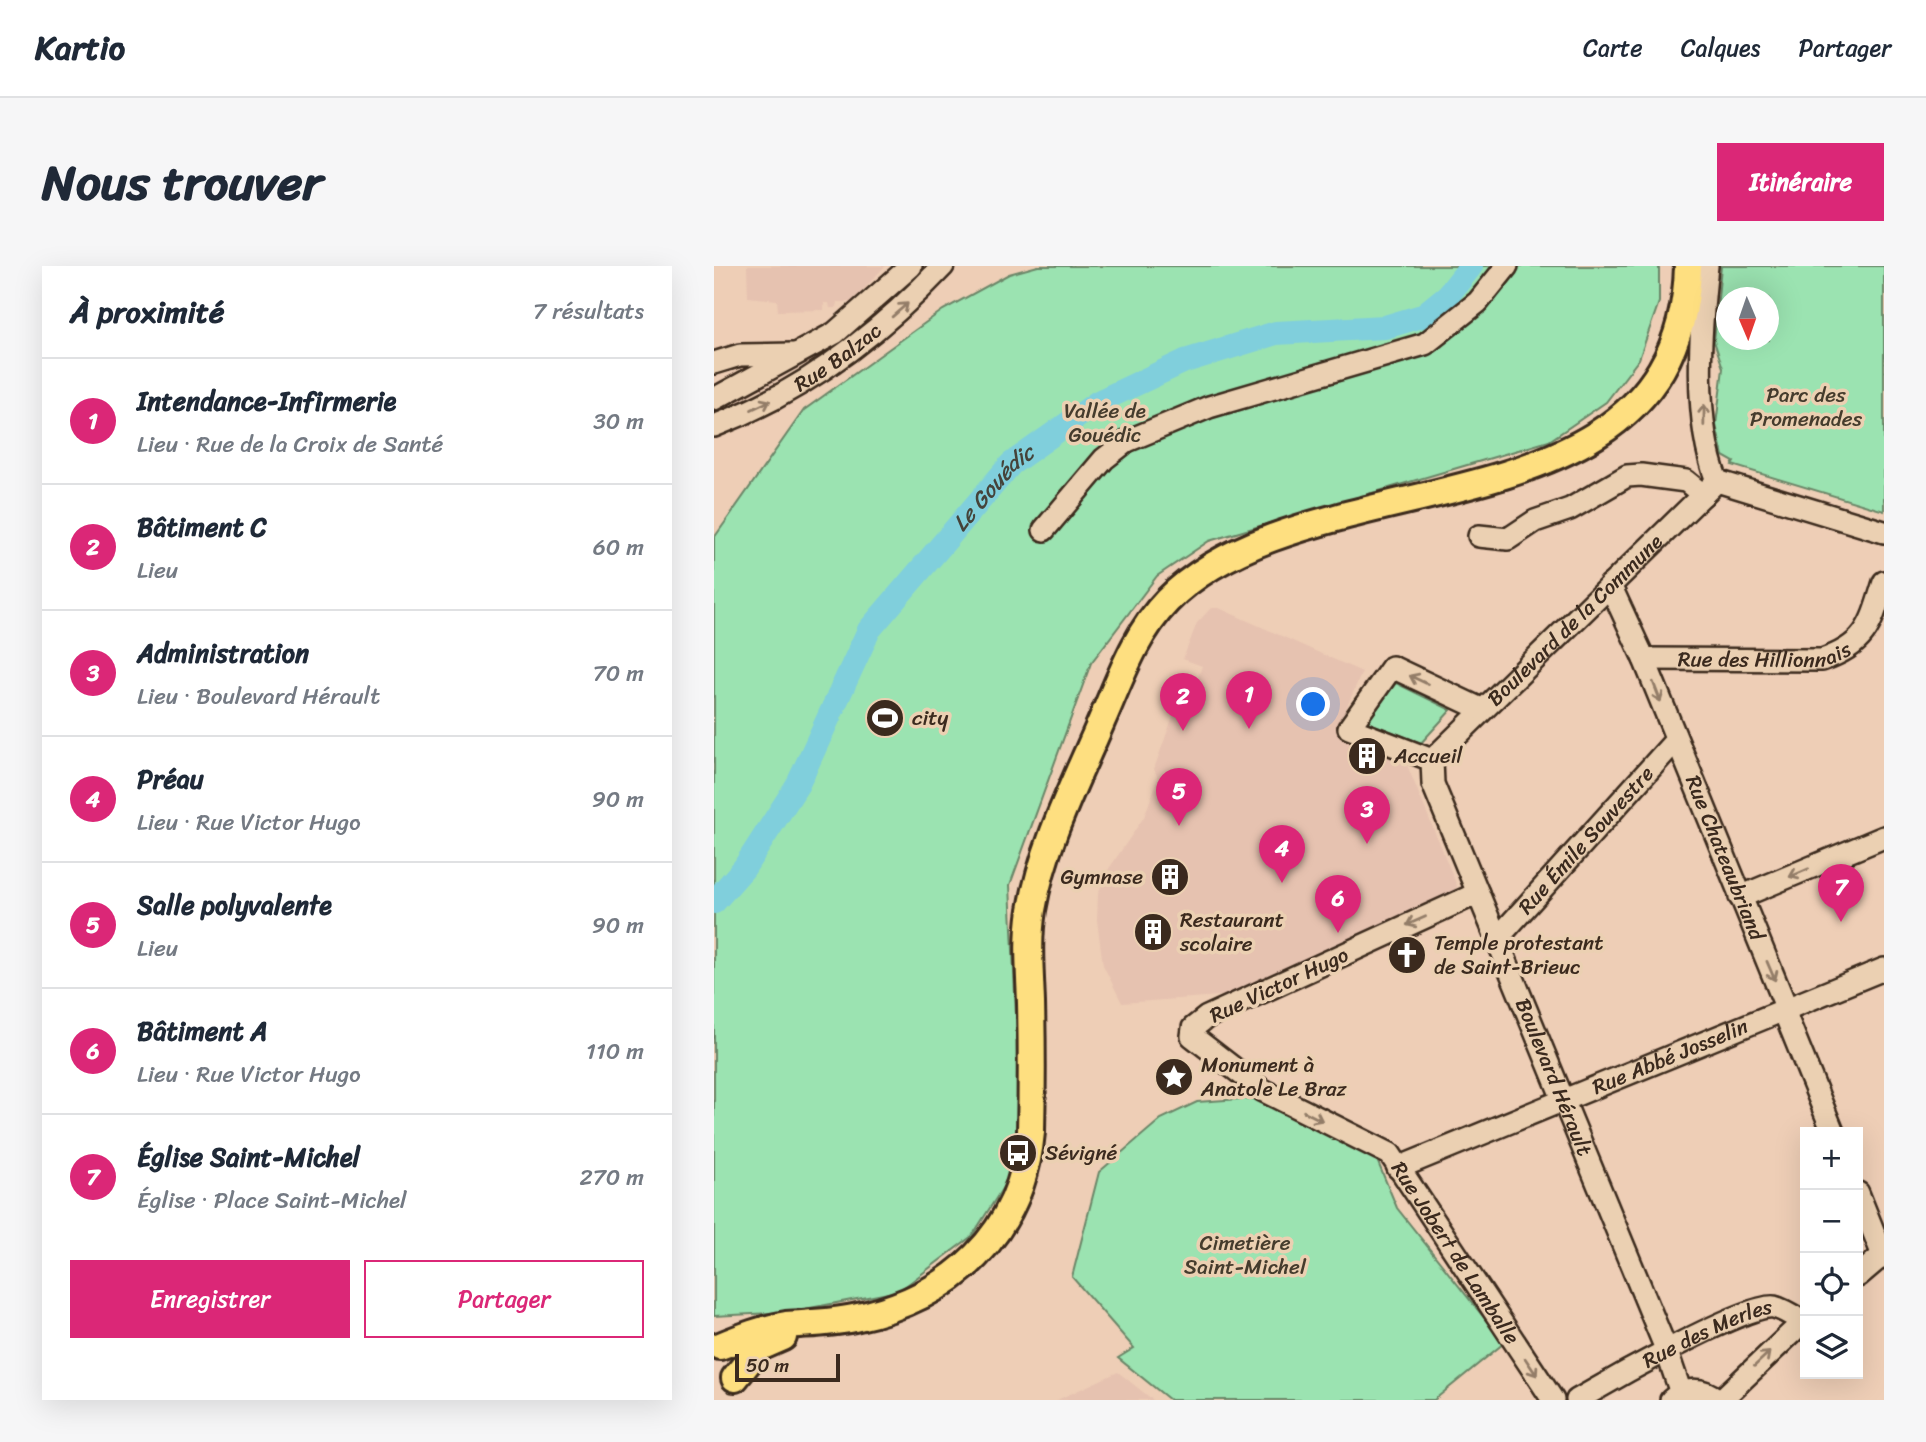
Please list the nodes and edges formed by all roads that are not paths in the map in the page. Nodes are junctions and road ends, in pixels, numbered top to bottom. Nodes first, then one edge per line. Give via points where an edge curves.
1 (911, 266) edge
2 (943, 266) edge
3 (1507, 266) edge
4 (1679, 266) edge
5 (1688, 266) edge
6 (1707, 266) edge
7 (800, 354) junction
8 (740, 355) junction
9 (714, 363) edge
10 (761, 375) junction
11 (806, 380) junction
12 (714, 398) edge
13 (1620, 416) junction
14 (714, 426) edge
15 (1710, 488) junction
16 (1044, 530) dead end
17 (1884, 532) edge
18 (1479, 536) dead end
19 (1884, 582) edge
20 (1610, 585) junction
21 (1644, 659) junction
22 (1481, 709) junction
23 (1675, 740) junction
24 (1432, 760) junction
25 (1884, 837) edge
26 (1478, 893) junction
27 (1740, 897) junction
28 (1497, 939) junction
29 (1884, 969) edge
30 (1787, 1009) junction
31 (1194, 1033) joint
32 (1563, 1101) junction
33 (1831, 1127) edge
34 (1398, 1168) junction
35 (1863, 1205) edge
36 (1884, 1255) edge
37 (1863, 1272) edge
38 (1800, 1319) edge
39 (1800, 1325) edge
40 (810, 1326) junction
41 (717, 1344) edge
42 (1666, 1349) junction
43 (733, 1389) edge
44 (1676, 1396) edge
45 (1553, 1400) edge
46 (1577, 1400) edge
47 (1719, 1400) edge

1 - 7 street, Rue Balzac via 853,319
11 -> 2 street, Rue Balzac via 875,331
3 - 16 street via 1478,302 1425,344 1209,407 1127,441 1104,459
4 - 13 main road via 1678,296 1666,343
5 - 13 main road via 1679,322 1663,366 1637,403
15 -> 6 street via 1701,351
7 - 8 street
7 - 10 street, Rue Balzac
8 - 9 street
8 - 10 street
10 - 11 street
10 - 12 street, Rue Balzac
14 -> 11 street, Rue Balzac
13 - 40 main road via 1582,445 1536,465 1253,545 1203,571 1166,602 1135,646 1069,798 1038,883 1030,935 1029,1159 1008,1216 973,1260 923,1296 878,1313
15 - 17 street
15 - 18 street via 1641,475 1627,477 1508,539
15 - 20 street, Boulevard de la Commune
19 - 21 street, Rue des Hillionnais via 1862,638 1844,652 1822,660
20 - 21 street, Rue Chateaubriand
20 - 22 street, Boulevard de la Commune
21 -> 23 street, Rue Chateaubriand
22 - 24 street, Boulevard de la Commune
22 -> 24 street via 1392,667 1349,728
23 - 27 street, Rue Chateaubriand
23 - 28 street, Rue Émile Souvestre
24 - 26 street, Boulevard Hérault via 1433,784
25 -> 27 street
26 - 28 street, Boulevard Hérault
26 -> 31 street, Rue Victor Hugo via 1224,1009
27 -> 30 street, Rue Chateaubriand
28 - 32 street, Boulevard Hérault
29 - 30 street, Rue Abbé Josselin
30 - 32 street, Rue Abbé Josselin
30 - 33 street, Rue Chateaubriand
31 -> 34 street, Rue Jobert de Lamballe via 1262,1090 1390,1154
32 - 34 street, Rue Abbé Josselin
32 - 42 street, Boulevard Hérault
34 -> 45 street, Rue Jobert de Lamballe
35 - 36 street
36 - 37 street
38 - 42 street, Rue des Merles via 1774,1307 1763,1308
47 -> 39 street
40 - 41 main road via 785,1325
40 - 43 main road via 760,1347
41 - 43 main road via 729,1356
42 - 44 street, Boulevard Hérault
42 - 46 street, Rue des Merles
44 - 47 street via 1702,1391

